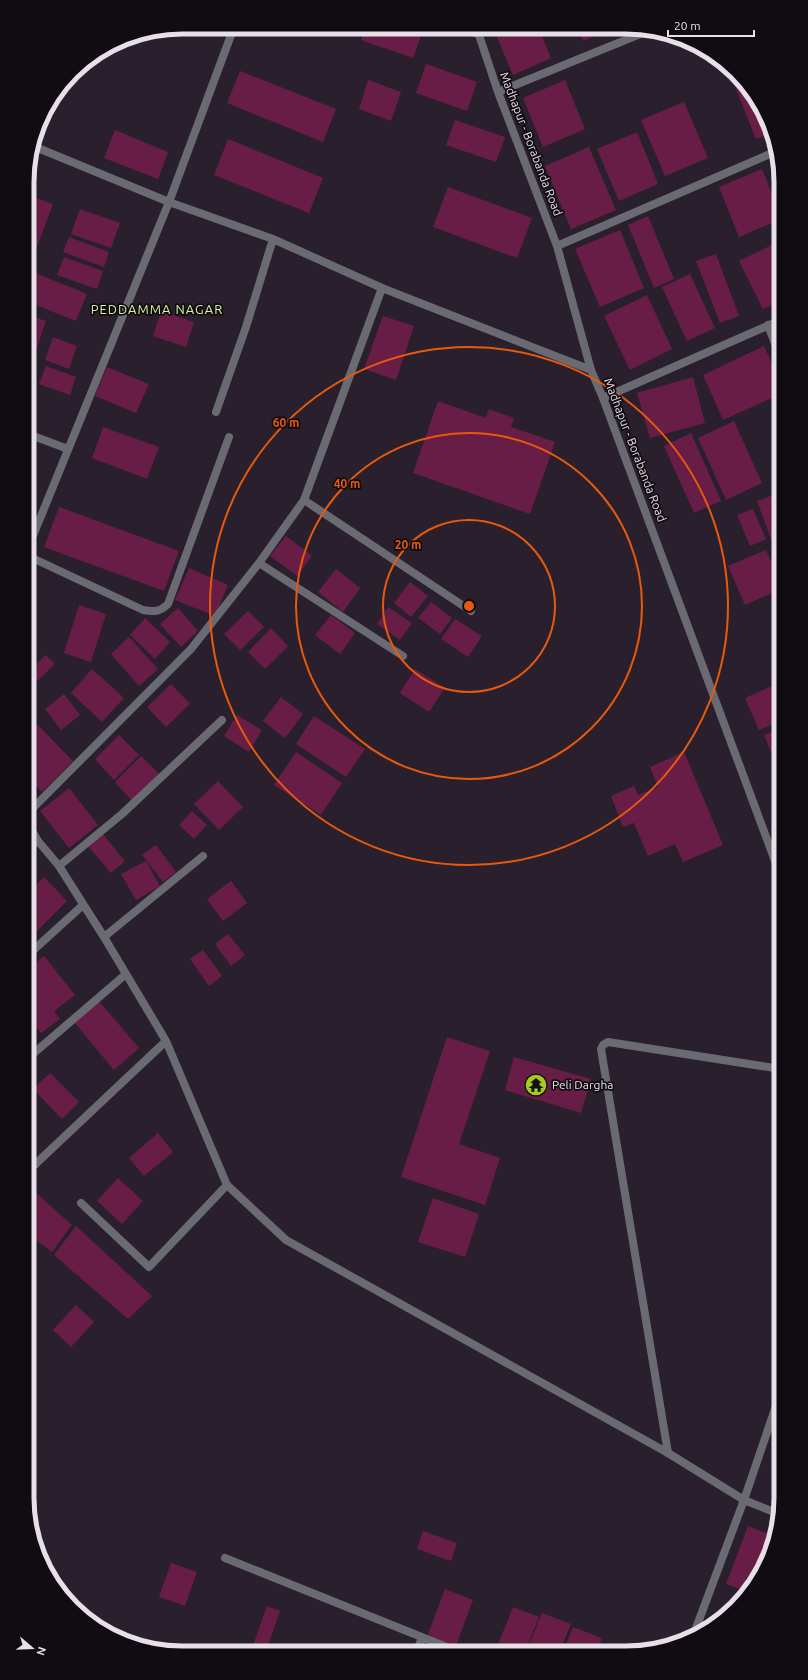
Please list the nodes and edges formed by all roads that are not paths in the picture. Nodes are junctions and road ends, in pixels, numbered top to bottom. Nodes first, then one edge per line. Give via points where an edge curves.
1 (231, 34) edge
2 (479, 34) edge
3 (639, 34) edge
4 (498, 92) junction
5 (38, 148) edge
6 (771, 154) edge
7 (170, 202) junction
8 (273, 239) junction
9 (557, 246) junction
10 (382, 288) junction
11 (774, 323) edge
12 (768, 325) junction
13 (774, 341) edge
14 (591, 370) junction
15 (603, 398) junction
16 (216, 412) dead end
17 (34, 436) edge
18 (229, 436) dead end
19 (68, 449) junction
20 (304, 500) junction
21 (34, 533) edge
22 (34, 559) edge
23 (259, 563) junction
24 (471, 611) dead end
25 (403, 656) dead end
26 (222, 720) dead end
27 (34, 806) edge
28 (34, 834) edge
29 (38, 841) junction
30 (34, 844) edge
31 (774, 851) edge
32 (203, 856) dead end
33 (59, 866) junction
34 (83, 905) junction
35 (104, 937) junction
36 (34, 949) edge
37 (126, 974) junction
38 (166, 1041) junction
39 (34, 1053) edge
40 (774, 1068) edge
41 (36, 1164) edge
42 (226, 1185) junction
43 (81, 1203) dead end
44 (774, 1412) edge
45 (668, 1453) junction
46 (744, 1500) junction
47 (774, 1512) edge
48 (225, 1558) dead end
49 (697, 1627) edge
50 (422, 1638) junction
51 (419, 1646) edge
52 (443, 1646) edge

1 - 7 street
2 - 4 street, Madhapur - Borabanda Road
3 - 4 street
4 - 9 street, Madhapur - Borabanda Road
5 - 7 street
6 - 9 street
7 - 8 street
7 - 19 street
8 - 10 street
8 - 16 street
9 - 14 street, Madhapur - Borabanda Road
10 - 14 street
10 - 20 street
11 - 12 street
12 - 13 street
12 - 15 street
14 - 15 street, Madhapur - Borabanda Road
15 - 31 street, Madhapur - Borabanda Road
17 - 19 street
18 - 22 street via 168,604 162,609 154,612 142,610
19 - 21 street
20 - 23 street
20 - 24 street
23 - 25 street
23 - 27 street via 191,649
26 - 33 street via 122,814
28 - 29 street
29 - 30 street
29 - 33 street
32 - 35 street
33 - 34 street
34 - 35 street
34 - 36 street
35 - 37 street
37 - 38 street
37 - 39 street
38 - 41 street
38 - 42 street
40 - 45 street via 608,1042 601,1049
42 - 43 street via 149,1267
42 - 45 street via 286,1240
44 - 46 street
45 - 46 street
46 - 47 street
46 - 49 street
48 - 50 street
50 - 51 street
50 - 52 street

